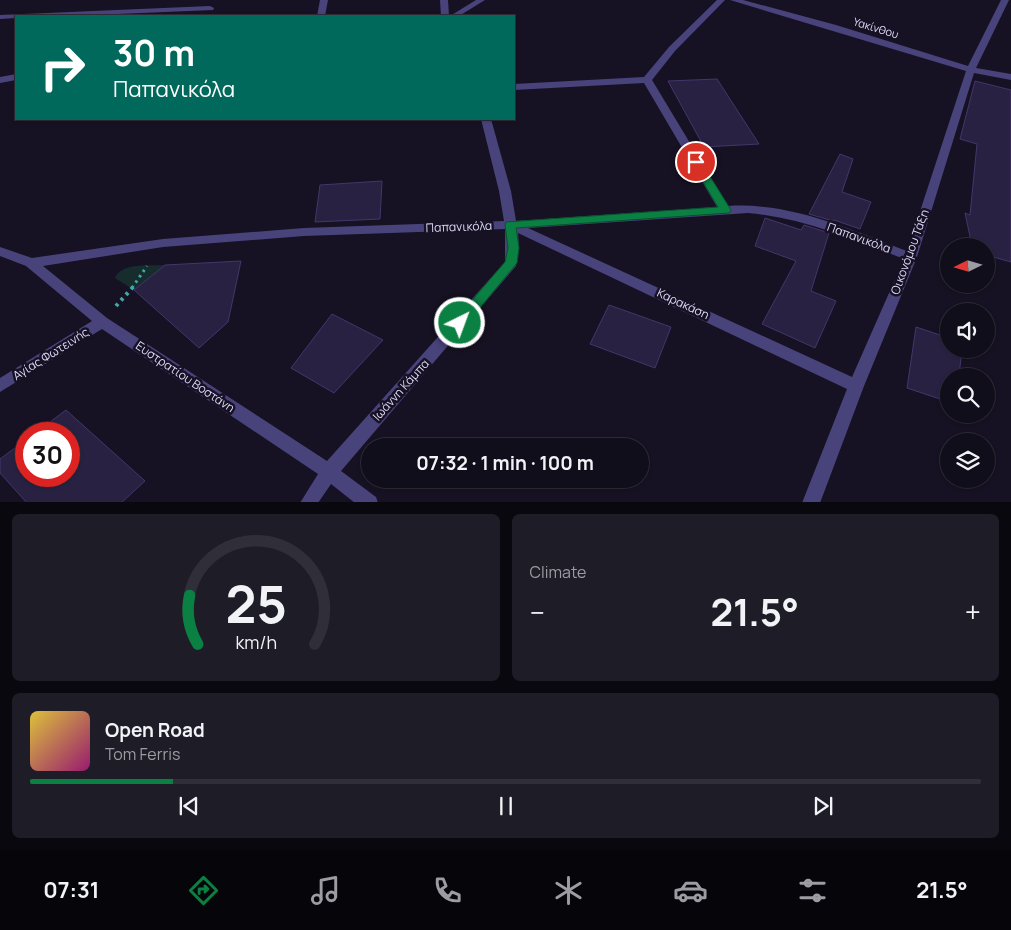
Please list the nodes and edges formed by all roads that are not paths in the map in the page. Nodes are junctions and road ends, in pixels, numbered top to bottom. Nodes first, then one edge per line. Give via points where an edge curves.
1 (324, 0) edge
2 (444, 0) edge
3 (481, 0) edge
4 (720, 0) edge
5 (734, 0) edge
6 (1005, 0) edge
7 (212, 4) edge
8 (760, 4) edge
9 (36, 15) edge
10 (322, 15) edge
11 (445, 15) edge
12 (456, 15) edge
13 (15, 16) edge
14 (0, 17) edge
15 (971, 70) junction
16 (15, 77) edge
17 (1011, 78) edge
18 (0, 80) edge
19 (647, 80) junction
20 (515, 87) edge
21 (486, 120) edge
22 (725, 210) junction
23 (510, 225) junction
24 (0, 251) edge
25 (911, 257) junction
26 (31, 263) junction
27 (102, 322) junction
28 (0, 386) edge
29 (856, 386) junction
30 (329, 472) junction
31 (308, 502) edge
32 (370, 502) edge
33 (811, 502) edge

1 - 10 street
2 - 11 street
3 - 12 street
4 - 19 street
5 - 8 street, Υακίνθου
6 - 15 street, Οικονόμου Τάξη
7 - 9 street
8 - 15 street, Υακίνθου
13 - 14 street
15 - 17 street, Υακίνθου
15 - 25 street, Οικονόμου Τάξη
16 - 18 street
19 - 20 street
19 - 22 street
21 - 23 street, Ιωάννη Κάμπα
22 - 23 street, Παπανικόλα
22 - 25 street, Παπανικόλα via 770,210 804,217
23 - 26 street, Παπανικόλα via 304,232 163,243
23 - 29 street, Καρακάση
23 - 30 street, Ιωάννη Κάμπα via 514,248 511,263
24 - 26 street, Ευστρατίου Βοστάνη
25 - 29 street, Οικονόμου Τάξη
26 - 27 street, Ευστρατίου Βοστάνη
27 - 28 street, Αγίας Φωτεινής
27 - 30 street, Ευστρατίου Βοστάνη
29 - 33 street, Οικονόμου Τάξη
30 - 31 street, Ιωάννη Κάμπα
30 - 32 street, Ευστρατίου Βοστάνη

